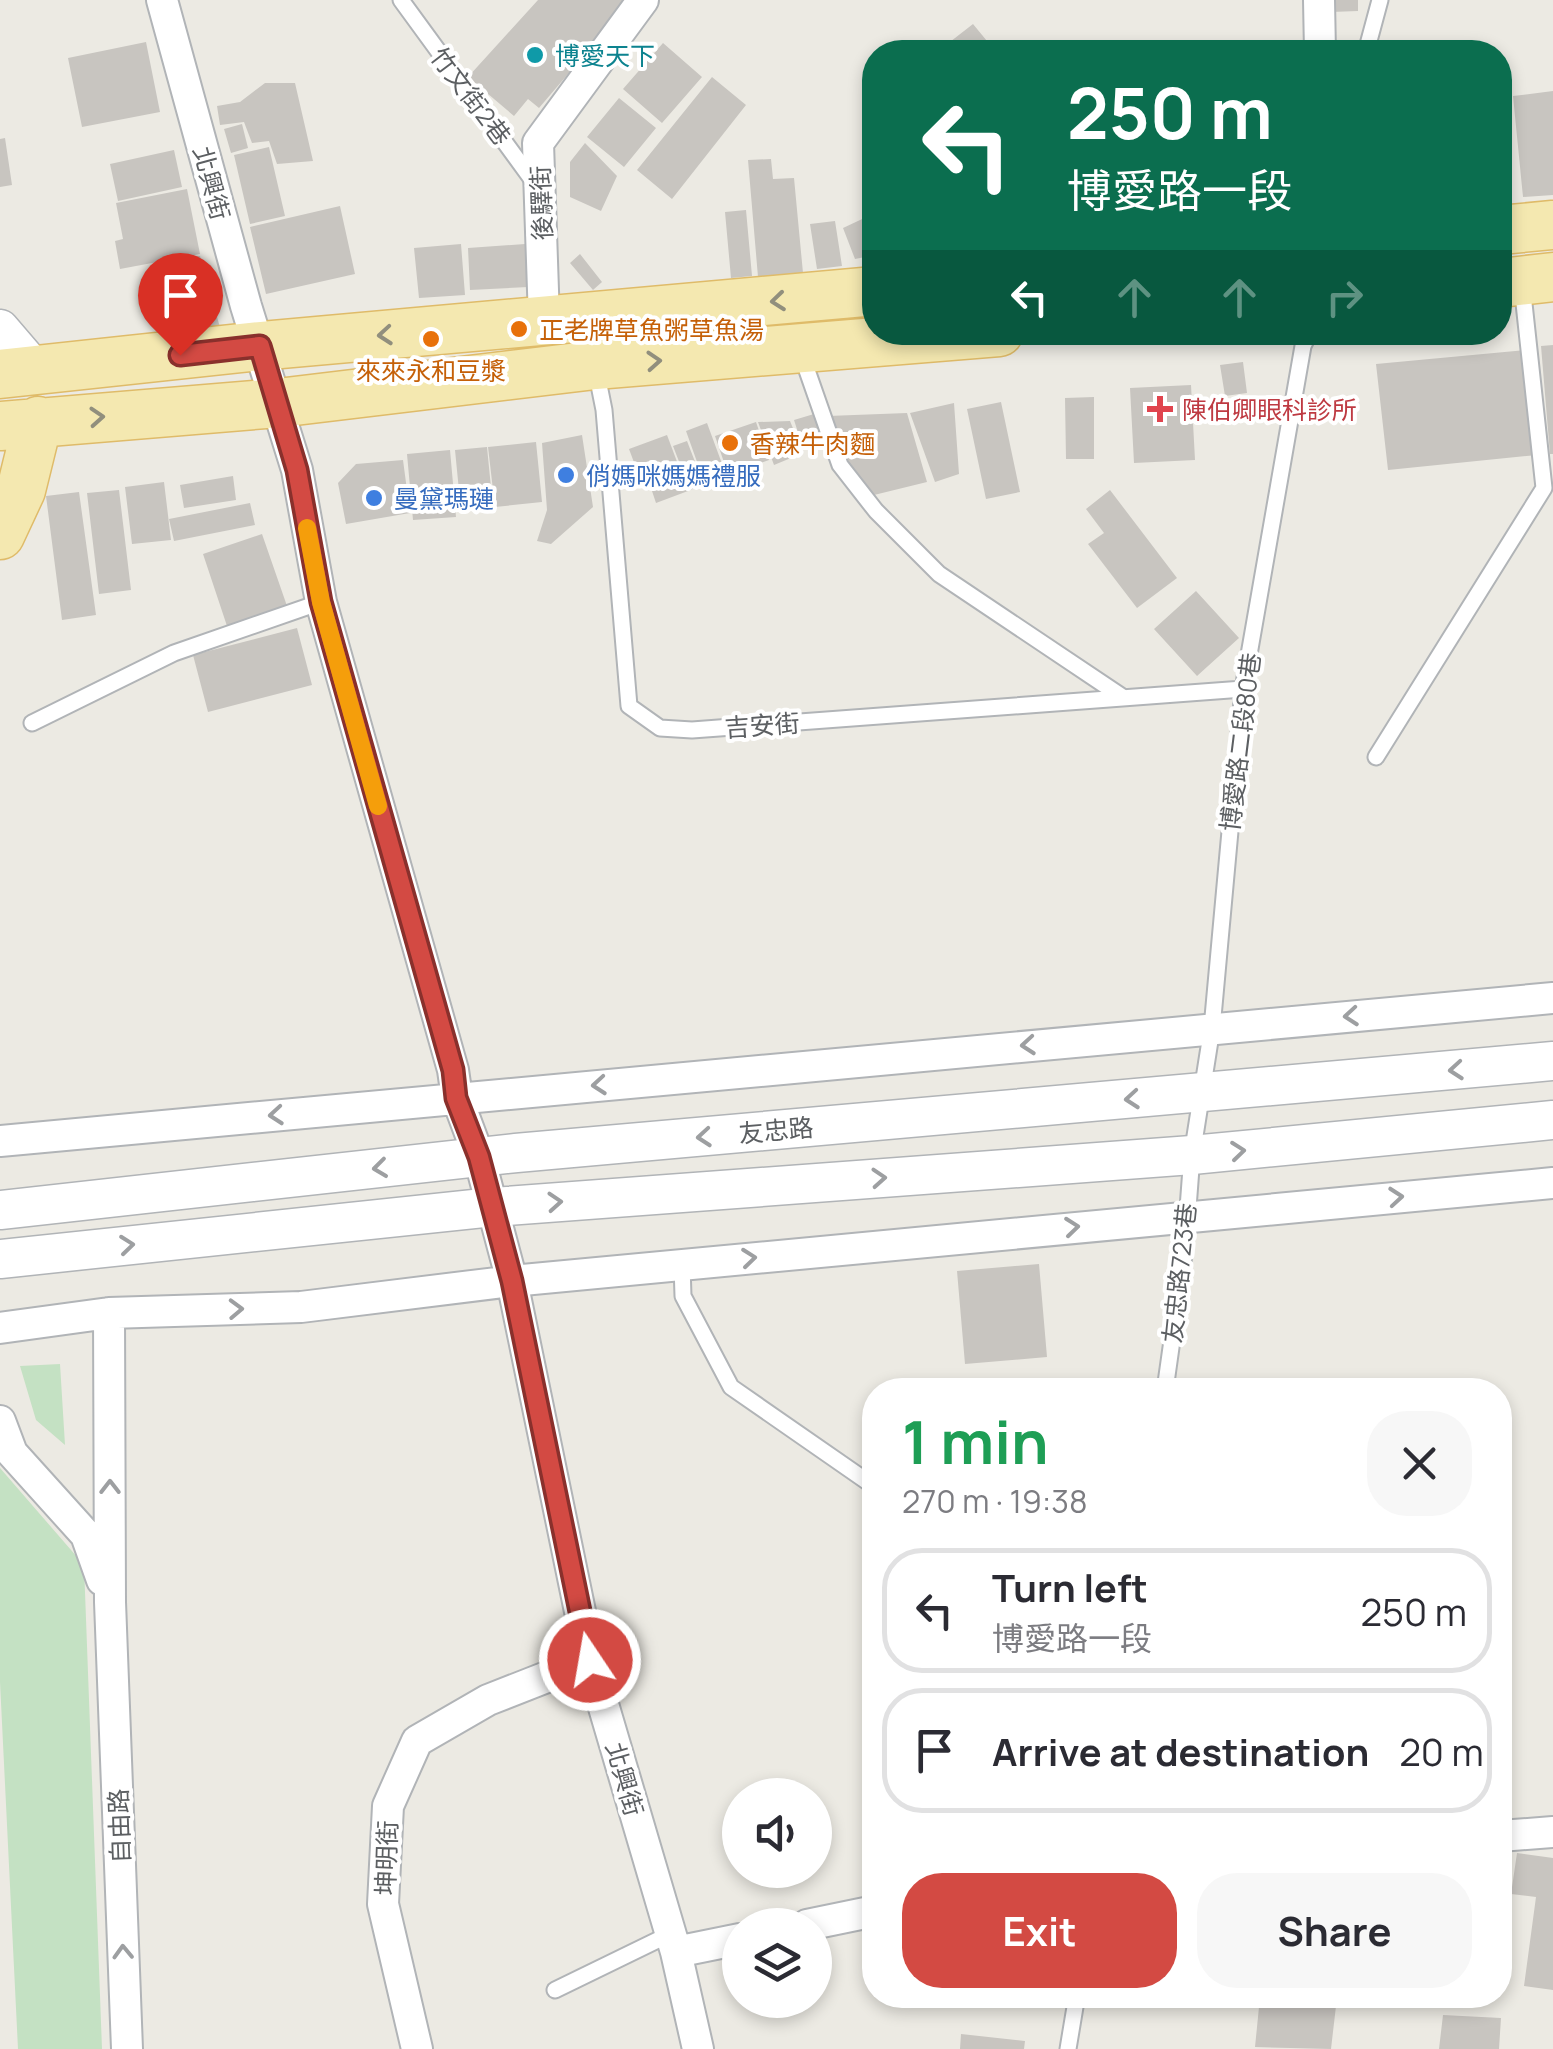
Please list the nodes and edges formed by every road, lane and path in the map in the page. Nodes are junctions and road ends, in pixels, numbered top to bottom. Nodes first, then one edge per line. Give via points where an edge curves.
1 (162, 0) edge
2 (400, 0) edge
3 (642, 0) edge
4 (1320, 0) edge
5 (1380, 0) edge
6 (1320, 40) edge
7 (1369, 40) edge
8 (542, 192) junction
9 (1553, 225) edge
10 (1512, 229) edge
11 (1525, 280) edge
12 (862, 292) edge
13 (544, 320) junction
14 (0, 330) edge
15 (862, 344) edge
16 (1304, 345) edge
17 (260, 346) junction
18 (799, 350) junction
19 (594, 365) junction
20 (18, 373) edge
21 (278, 403) junction
22 (19, 424) edge
23 (0, 535) edge
24 (321, 602) junction
25 (1243, 689) junction
26 (1124, 698) junction
27 (32, 723) dead end
28 (1376, 757) dead end
29 (1553, 998) edge
30 (1212, 1028) junction
31 (1553, 1061) edge
32 (1203, 1093) junction
33 (456, 1098) junction
34 (1553, 1120) edge
35 (0, 1141) edge
36 (1192, 1155) junction
37 (479, 1157) junction
38 (1553, 1183) edge
39 (493, 1207) junction
40 (0, 1210) edge
41 (1185, 1216) junction
42 (0, 1258) edge
43 (682, 1265) junction
44 (512, 1281) junction
45 (109, 1313) junction
46 (0, 1328) edge
47 (1167, 1378) edge
48 (0, 1421) edge
49 (862, 1478) edge
50 (110, 1602) junction
51 (590, 1660) junction
52 (1553, 1832) edge
53 (1512, 1835) edge
54 (862, 1914) edge
55 (832, 1920) edge
56 (722, 1940) edge
57 (673, 1943) junction
58 (555, 1990) dead end
59 (1075, 2008) edge
60 (127, 2049) edge
61 (416, 2049) edge
62 (698, 2049) edge
63 (1068, 2049) edge

1 - 17 street, 北興街
2 - 8 lane, 竹文街2巷
3 - 8 street, 後驛街 via 538,142
4 - 6 street
5 - 7 lane
8 - 13 street, 後驛街
9 - 10 main road
11 - 28 lane via 1544,488
12 -> 13 main road
13 -> 17 main road
14 - 20 street
15 - 18 main road
16 - 25 lane, 博愛路二段80巷
17 - 20 main road
17 - 21 street, 北興街
19 -> 18 main road
18 - 26 lane via 840,465 876,511 939,574
19 - 21 main road
19 - 26 lane, 吉安街 via 604,410 629,706 660,728
22 -> 21 main road
21 - 24 street, 北興街
22 - 23 main road via 21,490
24 - 27 lane via 174,653
24 - 33 street, 北興街
25 - 26 lane, 吉安街
25 - 30 lane, 博愛路二段80巷
29 -> 30 street
30 - 32 lane, 博愛路二段80巷
30 -> 33 street
31 -> 32 street, 友忠路
32 - 36 lane, 博愛路二段80巷
32 -> 37 street, 友忠路
33 -> 35 street
33 - 37 street, 北興街
36 -> 34 street
39 -> 36 street
36 - 41 lane, 友忠路723巷
37 - 39 street, 北興街
37 -> 40 street, 友忠路
41 -> 38 street
42 -> 39 street
39 - 44 street, 北興街
43 -> 41 street
41 - 47 lane, 友忠路723巷
43 - 44 street
43 - 49 lane via 683,1296 731,1387
45 -> 44 street via 301,1307
44 - 51 street, 北興街
45 - 46 street
50 -> 45 street, 自由路
48 - 50 street, 自由路 via 12,1453 86,1535
60 -> 50 street, 自由路
51 - 57 street, 北興街
51 - 61 street, 坤明街 via 488,1700 416,1741 388,1806 383,1904
52 - 53 street
54 - 55 street
56 - 57 street
57 - 58 lane
57 - 62 street, 北興街
59 - 63 lane

